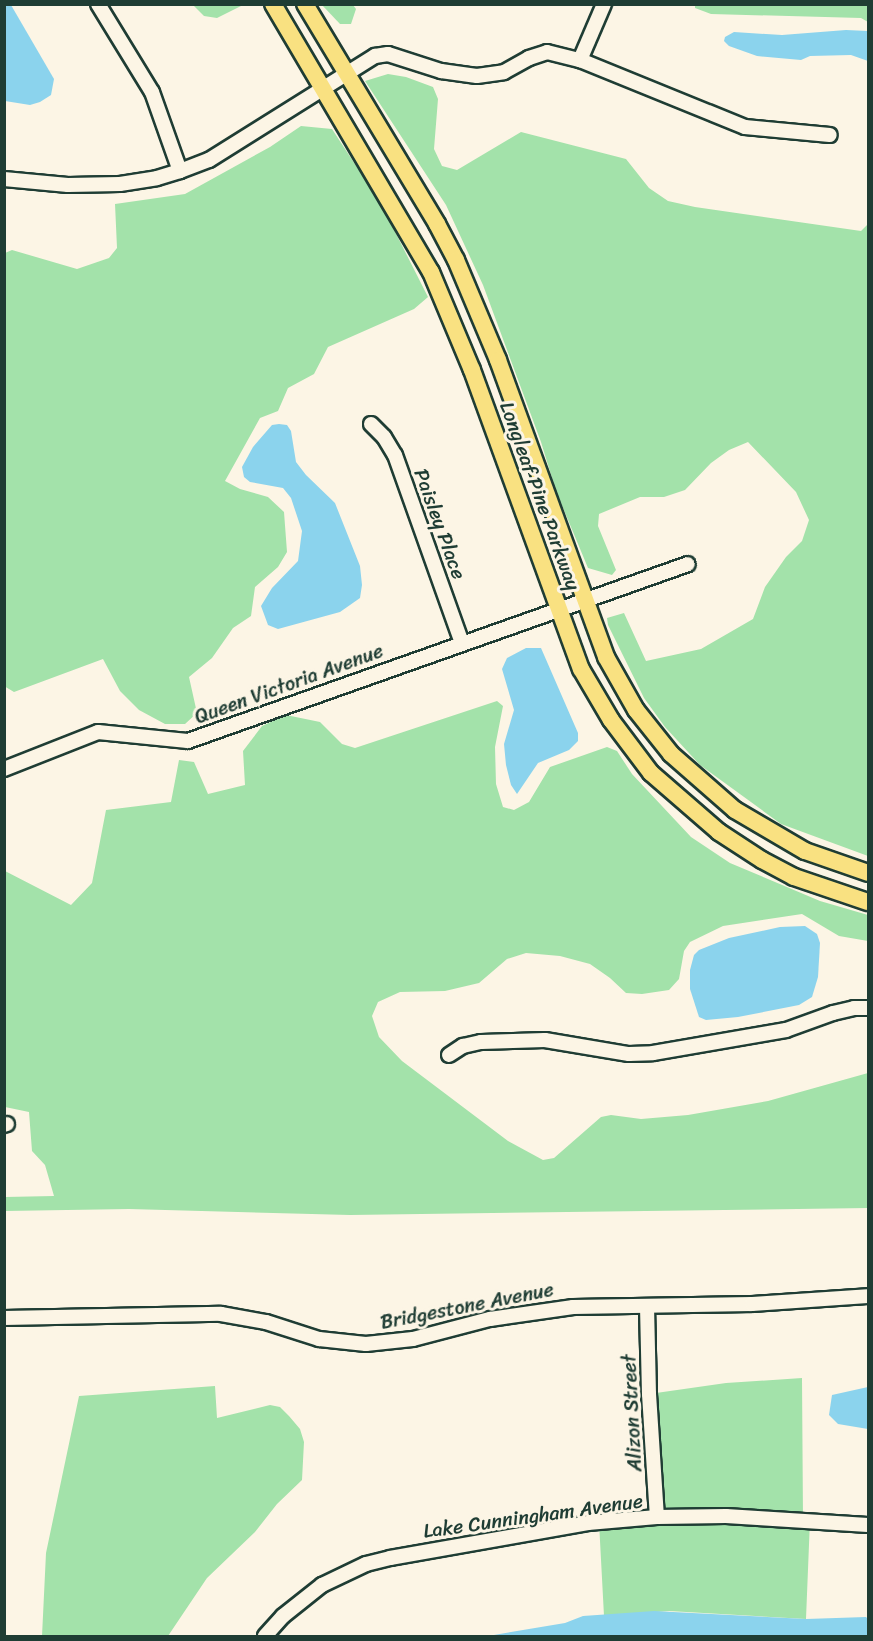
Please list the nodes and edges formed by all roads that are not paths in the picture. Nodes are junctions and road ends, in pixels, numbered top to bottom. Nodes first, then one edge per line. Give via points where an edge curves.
1 (98, 4) edge
2 (273, 4) edge
3 (305, 4) edge
4 (604, 4) edge
5 (580, 60) junction
6 (346, 72) junction
7 (325, 88) junction
8 (830, 135) dead end
9 (180, 171) junction
10 (4, 179) edge
11 (371, 424) dead end
12 (688, 564) dead end
13 (584, 603) junction
14 (559, 611) junction
15 (462, 643) junction
16 (4, 769) edge
17 (868, 873) edge
18 (868, 902) edge
19 (868, 1008) edge
20 (449, 1055) dead end
21 (868, 1296) edge
22 (647, 1306) junction
23 (4, 1318) edge
24 (657, 1517) junction
25 (868, 1525) edge
26 (265, 1636) edge

1 - 9 street via 152,92
2 - 7 main road, Longleaf Pine Parkway
3 - 6 main road, Longleaf Pine Parkway
4 - 5 street
5 - 6 street via 548,52 504,72 477,76 441,71 388,54 375,56
5 - 8 street via 745,127
6 - 7 street
6 - 13 main road, Longleaf Pine Parkway via 437,224 476,305
7 - 9 street via 209,160
7 - 14 main road, Longleaf Pine Parkway via 413,238 451,316
9 - 10 street via 120,184 68,185
11 - 15 street, Paisley Place via 395,455
12 - 13 street, Queen Victoria Avenue
13 - 14 street, Queen Victoria Avenue
13 - 17 main road, Longleaf Pine Parkway via 606,657 630,700 671,754 728,804 776,836 805,851
14 - 15 street, Queen Victoria Avenue
14 - 18 main road, Longleaf Pine Parkway via 581,669 611,720 651,773 688,808 762,860 794,877
15 - 16 street, Queen Victoria Avenue via 188,741 98,732
19 - 20 street via 833,1013 786,1030 653,1053 629,1054 545,1040 481,1042 463,1046
21 - 22 street, Bridgestone Avenue
22 - 23 street, Bridgestone Avenue via 533,1311 413,1339 366,1344 319,1339 266,1322 221,1314
22 - 24 street, Alizon Street
24 - 25 street, Lake Cunningham Avenue via 758,1517
24 - 26 street, Lake Cunningham Avenue via 588,1523 366,1564 303,1599

